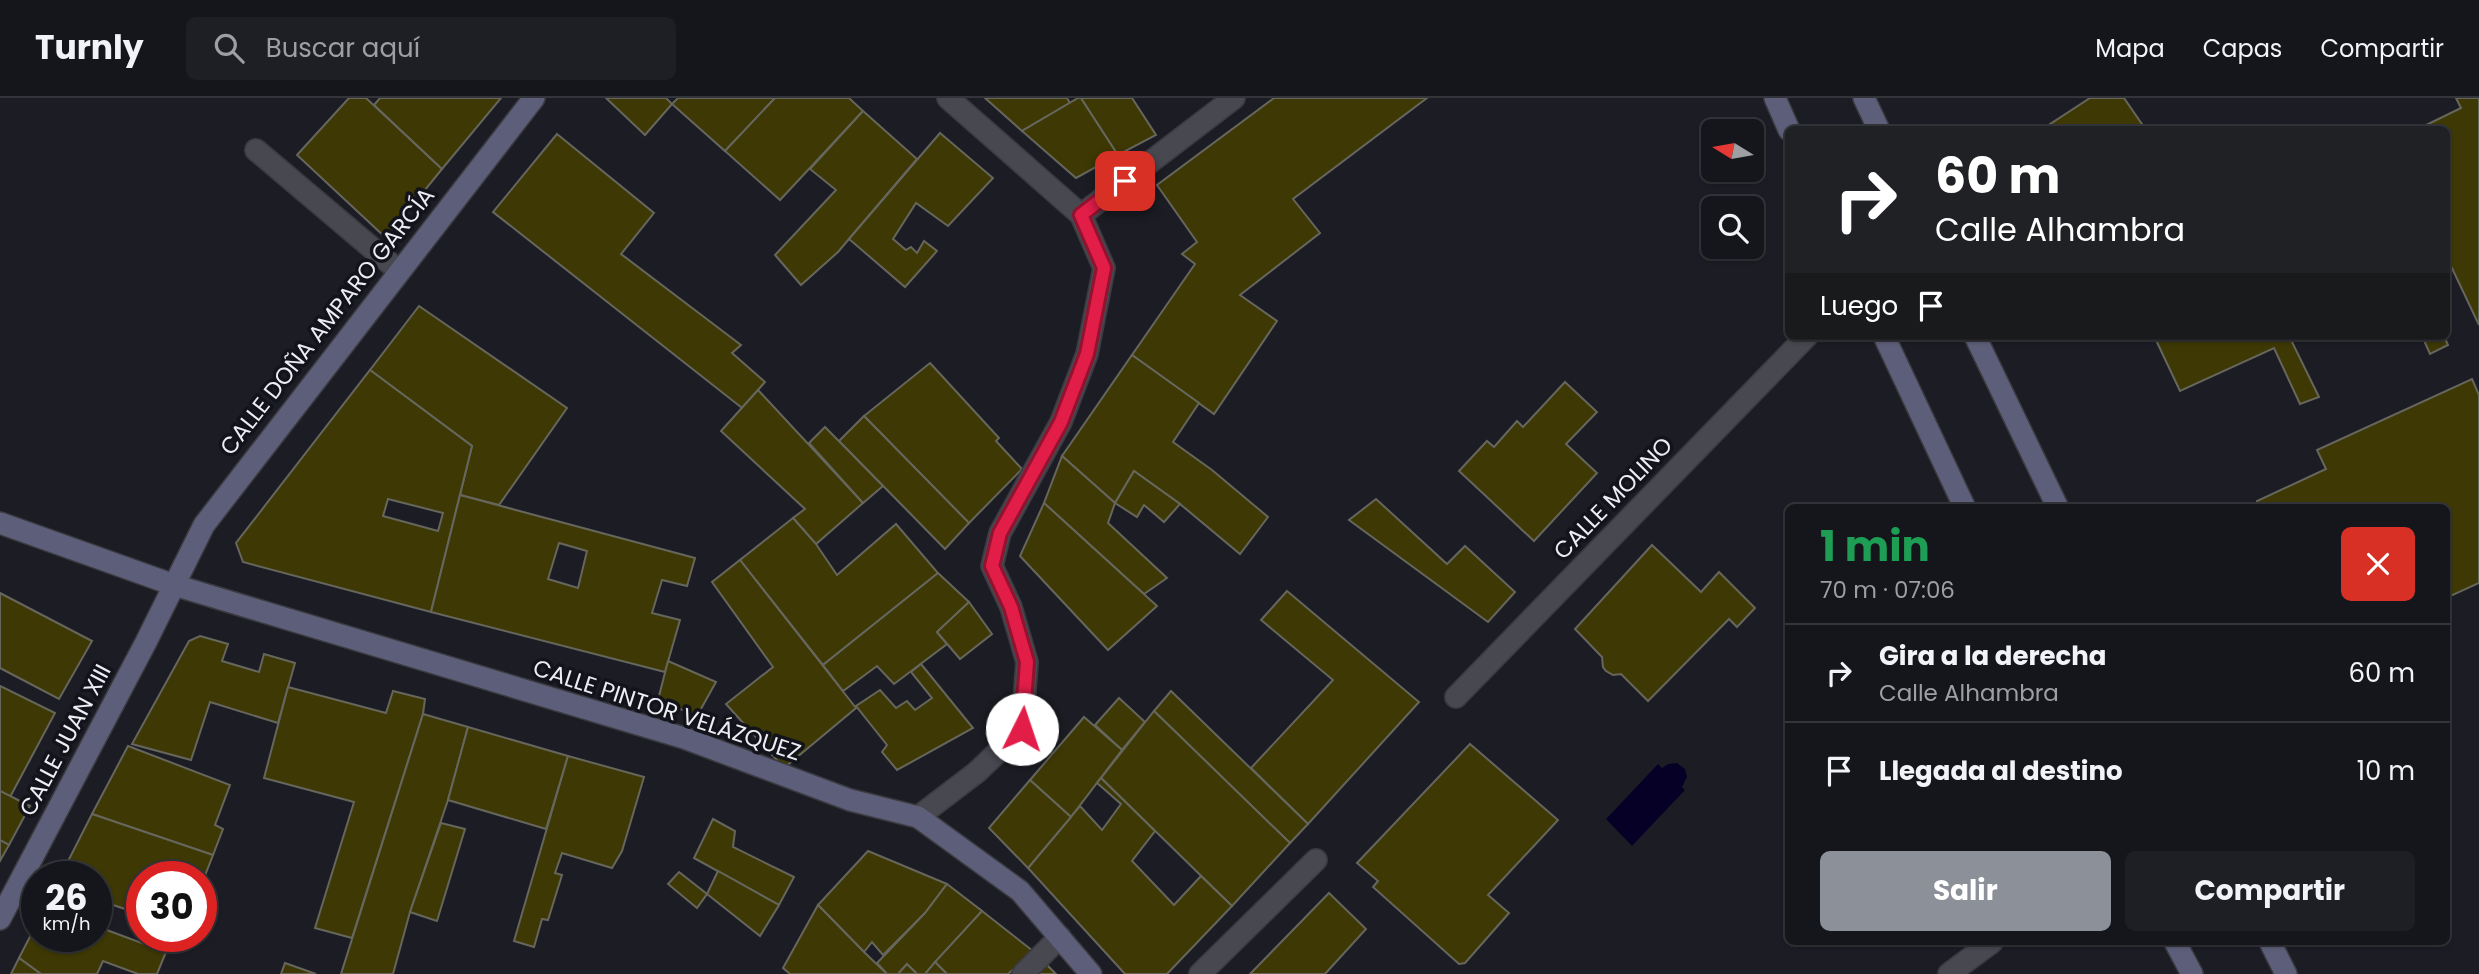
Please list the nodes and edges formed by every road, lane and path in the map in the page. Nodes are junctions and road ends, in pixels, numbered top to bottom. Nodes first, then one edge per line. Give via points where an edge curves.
1 (534, 98) edge
2 (948, 98) edge
3 (1234, 98) edge
4 (1775, 98) edge
5 (1864, 98) edge
6 (1788, 126) edge
7 (1877, 126) edge
8 (256, 150) dead end
9 (1081, 215) junction
10 (399, 271) junction
11 (1803, 340) edge
12 (1886, 340) edge
13 (1977, 340) edge
14 (1963, 504) edge
15 (2056, 504) edge
16 (0, 523) edge
17 (174, 585) junction
18 (1456, 697) dead end
19 (918, 817) junction
20 (1316, 860) dead end
21 (0, 919) edge
22 (1060, 937) junction
23 (1988, 945) edge
24 (2177, 945) edge
25 (2272, 945) edge
26 (1023, 974) edge
27 (1091, 974) edge
28 (1200, 974) edge
29 (1949, 974) edge
30 (2192, 974) edge
31 (2286, 974) edge

1 - 10 street, CALLE DOÑA AMPARO GARCÍA
2 - 9 street
3 - 9 street
4 - 6 street
5 - 7 street
8 - 10 street
9 - 19 street via 1104,268 1087,354 1061,422 1000,533 992,566 1011,607 1027,662 1022,729 977,772
10 - 17 street, CALLE DOÑA AMPARO GARCÍA via 204,525
11 - 18 street, CALLE MOLINO
12 - 14 street
13 - 15 street
16 - 17 street, CALLE PINTOR VELÁZQUEZ
17 - 19 street, CALLE PINTOR VELÁZQUEZ via 684,738 850,800
17 - 21 street, CALLE JUAN XIII
19 - 22 street, CALLE PINTOR VELÁZQUEZ via 1020,891
20 - 28 street
22 - 26 street
22 - 27 street, CALLE PINTOR VELÁZQUEZ
23 - 29 street
24 - 30 street
25 - 31 street

